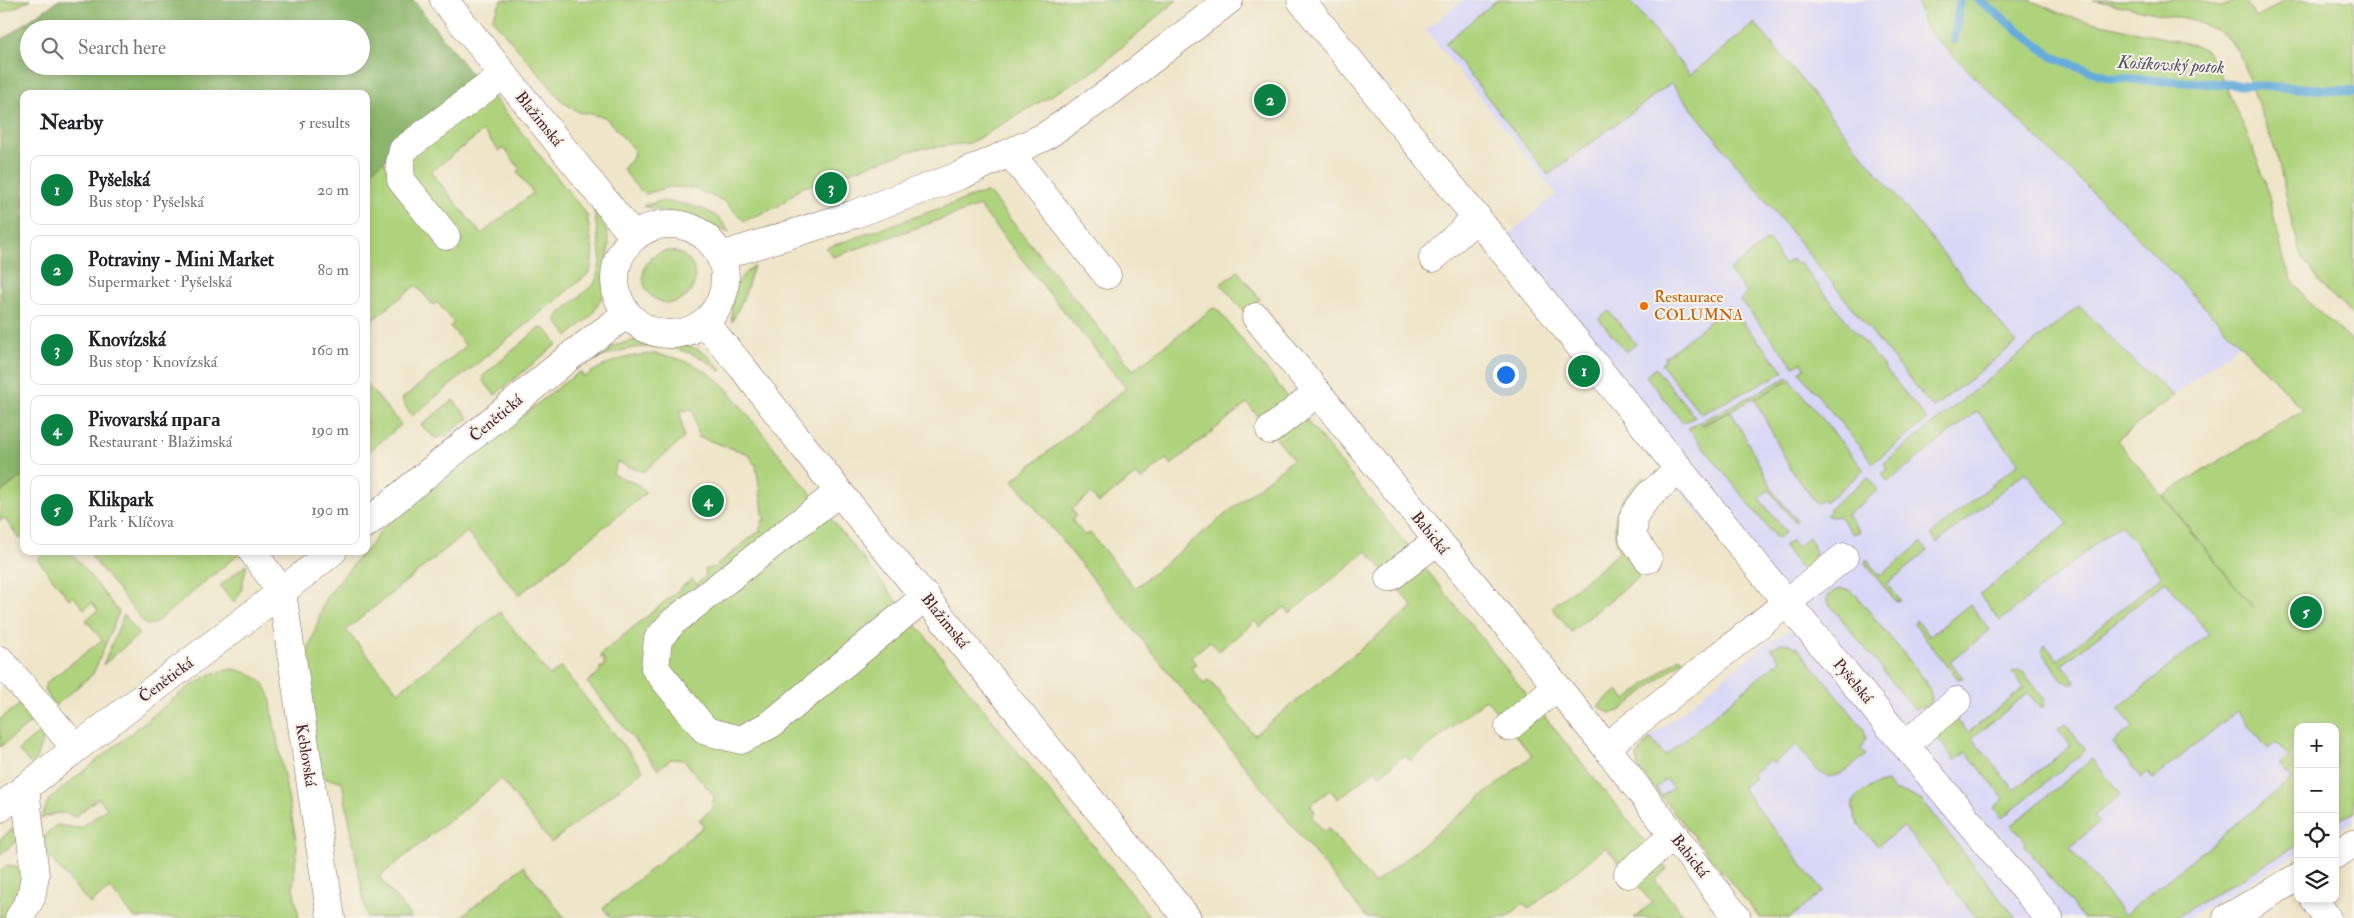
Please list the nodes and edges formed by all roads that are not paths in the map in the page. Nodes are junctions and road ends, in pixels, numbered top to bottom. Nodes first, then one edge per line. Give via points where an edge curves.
1 (445, 0) edge
2 (1229, 0) edge
3 (1301, 0) edge
4 (503, 75) junction
5 (1010, 153) junction
6 (1477, 217) junction
7 (446, 236) dead end
8 (634, 237) junction
9 (721, 256) junction
10 (1433, 258) dead end
11 (1107, 275) dead end
12 (627, 314) junction
13 (1256, 317) dead end
14 (705, 323) junction
15 (1318, 393) junction
16 (1270, 430) dead end
17 (1680, 469) junction
18 (839, 492) junction
19 (370, 521) edge
20 (1437, 542) junction
21 (255, 555) edge
22 (328, 555) edge
23 (1844, 558) dead end
24 (1648, 559) dead end
25 (1389, 578) dead end
26 (282, 592) junction
27 (926, 596) junction
28 (1787, 603) junction
29 (0, 660) edge
30 (1556, 687) junction
31 (1957, 701) dead end
32 (1509, 727) dead end
33 (1906, 744) junction
34 (1606, 747) junction
35 (76, 748) junction
36 (25, 788) junction
37 (0, 808) edge
38 (1674, 835) junction
39 (2354, 844) edge
40 (2339, 852) edge
41 (1628, 874) dead end
42 (2294, 879) edge
43 (2317, 903) edge
44 (19, 918) edge
45 (331, 918) edge
46 (1186, 918) edge
47 (1737, 918) edge
48 (2049, 918) edge
49 (2227, 918) edge
50 (2326, 918) edge

1 - 4 street, Blažimská
2 - 5 street via 1107,94 1044,137
3 - 6 street, Pyšelská
4 - 7 street via 403,150 401,180
4 - 8 street, Blažimská
5 - 9 street via 896,199
5 - 11 street
6 - 10 street
6 - 17 street, Pyšelská
8 - 9 street via 656,225 682,224 705,236
8 - 12 street via 616,266 615,283
9 - 14 street via 725,287 721,302
12 - 14 street via 654,332 670,334 686,332
12 - 19 street, Čenětická
13 - 15 street, Babická
14 - 18 street, Blažimská
15 - 16 street
15 - 20 street, Babická
17 - 24 street via 1648,496 1634,515 1633,538
17 - 28 street, Pyšelská
18 - 27 street, Blažimská
18 - 27 street via 673,622 658,638 655,668 706,731 740,740 771,724
20 - 25 street
20 - 30 street, Babická
21 - 26 street
22 - 26 street, Čenětická
23 - 28 street
26 - 35 street, Čenětická
26 - 45 street, Keblovská
27 - 46 street, Blažimská
28 - 33 street, Pyšelská
28 - 34 street
29 - 35 street
30 - 32 street
30 - 34 street, Babická
31 - 33 street
33 - 48 street, Pyšelská
34 - 38 street, Babická
35 - 36 street, Čenětická
36 - 37 street, Čenětická
36 - 44 street via 35,875 31,898
38 - 41 street
38 - 47 street, Babická
39 - 40 street
42 - 49 street
43 - 50 street

